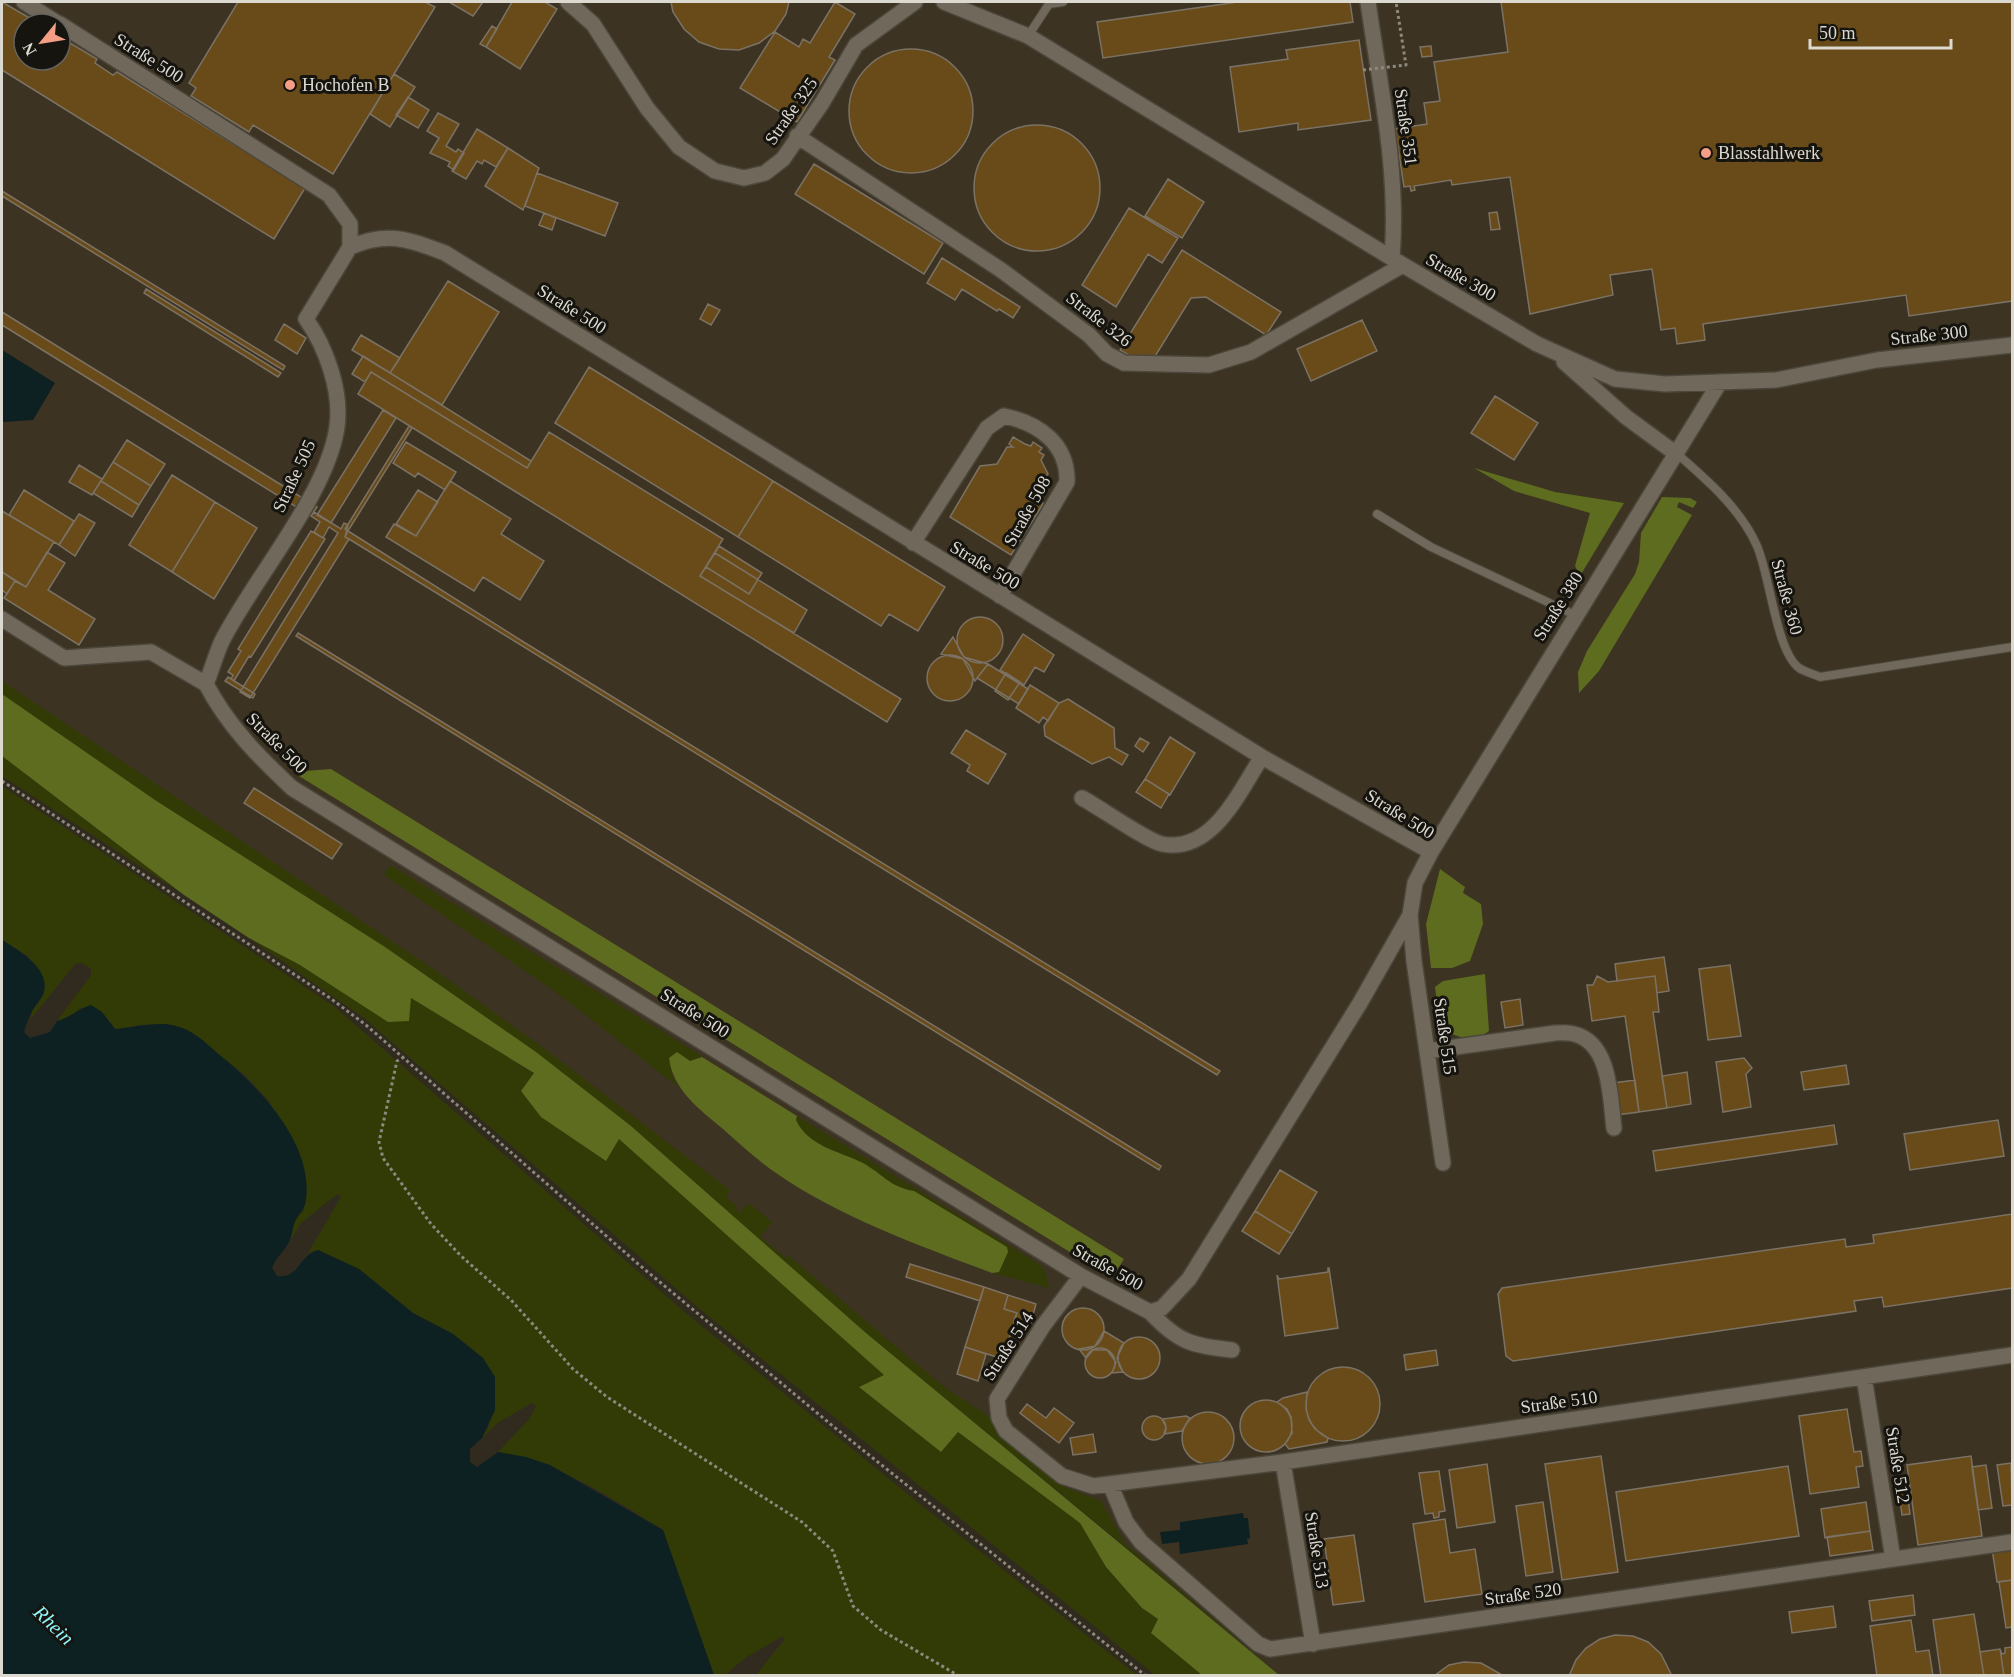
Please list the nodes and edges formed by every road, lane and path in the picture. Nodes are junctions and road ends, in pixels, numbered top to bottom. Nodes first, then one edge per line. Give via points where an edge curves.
1 (24, 2) edge
2 (568, 2) edge
3 (915, 2) edge
4 (944, 2) edge
5 (1048, 2) edge
6 (1063, 2) edge
7 (1368, 2) edge
8 (1396, 2) edge
9 (40, 12) edge
10 (72, 32) edge
11 (1028, 36) junction
12 (1363, 70) dead end
13 (797, 136) junction
14 (350, 247) junction
15 (1397, 262) junction
16 (2013, 345) edge
17 (1554, 354) junction
18 (1720, 382) junction
19 (1675, 453) junction
20 (1377, 514) dead end
21 (914, 543) junction
22 (1000, 596) junction
23 (1575, 615) junction
24 (2, 620) edge
25 (2013, 647) edge
26 (206, 684) junction
27 (1262, 757) junction
28 (2, 781) edge
29 (1082, 798) dead end
30 (1431, 852) junction
31 (1410, 915) junction
32 (1427, 1051) junction
33 (404, 1057) junction
34 (1614, 1128) dead end
35 (1443, 1163) dead end
36 (1081, 1276) junction
37 (1150, 1312) junction
38 (1232, 1350) dead end
39 (2013, 1355) edge
40 (1864, 1377) junction
41 (1283, 1462) junction
42 (1110, 1484) junction
43 (2013, 1542) edge
44 (1893, 1558) junction
45 (1313, 1644) junction
46 (959, 1676) edge
47 (1146, 1676) edge

1 - 9 street, Straße 500
2 - 13 street, Straße 325 via 592,24 647,108 679,147 715,171 744,178 765,172 783,159
3 - 13 street, Straße 325 via 856,45 822,103
4 - 11 street, Straße 300
5 - 6 lane
5 - 11 lane
7 - 15 street, Straße 351 via 1393,178
8 - 12 path, bridge via 1406,65
10 - 14 street, Straße 500 via 329,195 350,224
11 - 15 street, Straße 300
13 - 15 street, Straße 326 via 1001,270 1089,335 1107,354 1124,363 1209,365 1251,352
14 - 21 street, Straße 500 via 371,238 404,237 445,253
14 - 26 street, Straße 505 via 306,319 319,336 329,360 334,390 337,426 325,464 289,532 222,641
15 - 17 street, Straße 300
16 - 18 street, Straße 300 via 1877,360 1776,380
17 - 18 street, Straße 300 via 1615,379 1665,384
17 - 19 street via 1626,417
18 - 19 street, Straße 380
19 - 23 street, Straße 380
19 - 25 lane, Straße 360 via 1744,522 1758,548 1786,651 1799,668 1820,677
20 - 23 lane via 1431,547
21 - 22 street, Straße 500
21 - 22 street, Straße 508 via 987,428 1004,416 1034,427 1062,451 1068,468 1067,482
22 - 27 street, Straße 500
23 - 30 street, Straße 380
24 - 26 street via 64,658 151,652
26 - 36 street, Straße 500 via 222,714 255,754 292,788
27 - 29 street via 1212,830 1188,844 1161,844
27 - 30 street, Straße 500
28 - 33 path via 330,998
30 - 31 street, Straße 500 via 1415,882
31 - 32 street, Straße 515
31 - 37 street, Straße 500 via 1360,1004 1189,1280 1162,1308
32 - 34 street via 1555,1032 1575,1034 1593,1045 1604,1066
32 - 35 street, Straße 515
33 - 46 path via 397,1061 380,1142 383,1158 439,1232 511,1300 573,1369 625,1410 802,1522 833,1551 853,1606 881,1630
33 - 47 path via 637,1263 861,1449
36 - 37 street, Straße 500
36 - 42 street, Straße 514 via 1043,1326 997,1399 999,1419 1006,1431 1062,1476 1082,1484
37 - 38 street via 1171,1335 1203,1347
39 - 40 street, Straße 510
40 - 41 street, Straße 510
40 - 44 street, Straße 512
41 - 42 street, Straße 510
41 - 45 street, Straße 513
42 - 45 street, Straße 520 via 1126,1522 1141,1542 1258,1644 1270,1649
43 - 44 street, Straße 520
44 - 45 street, Straße 520

